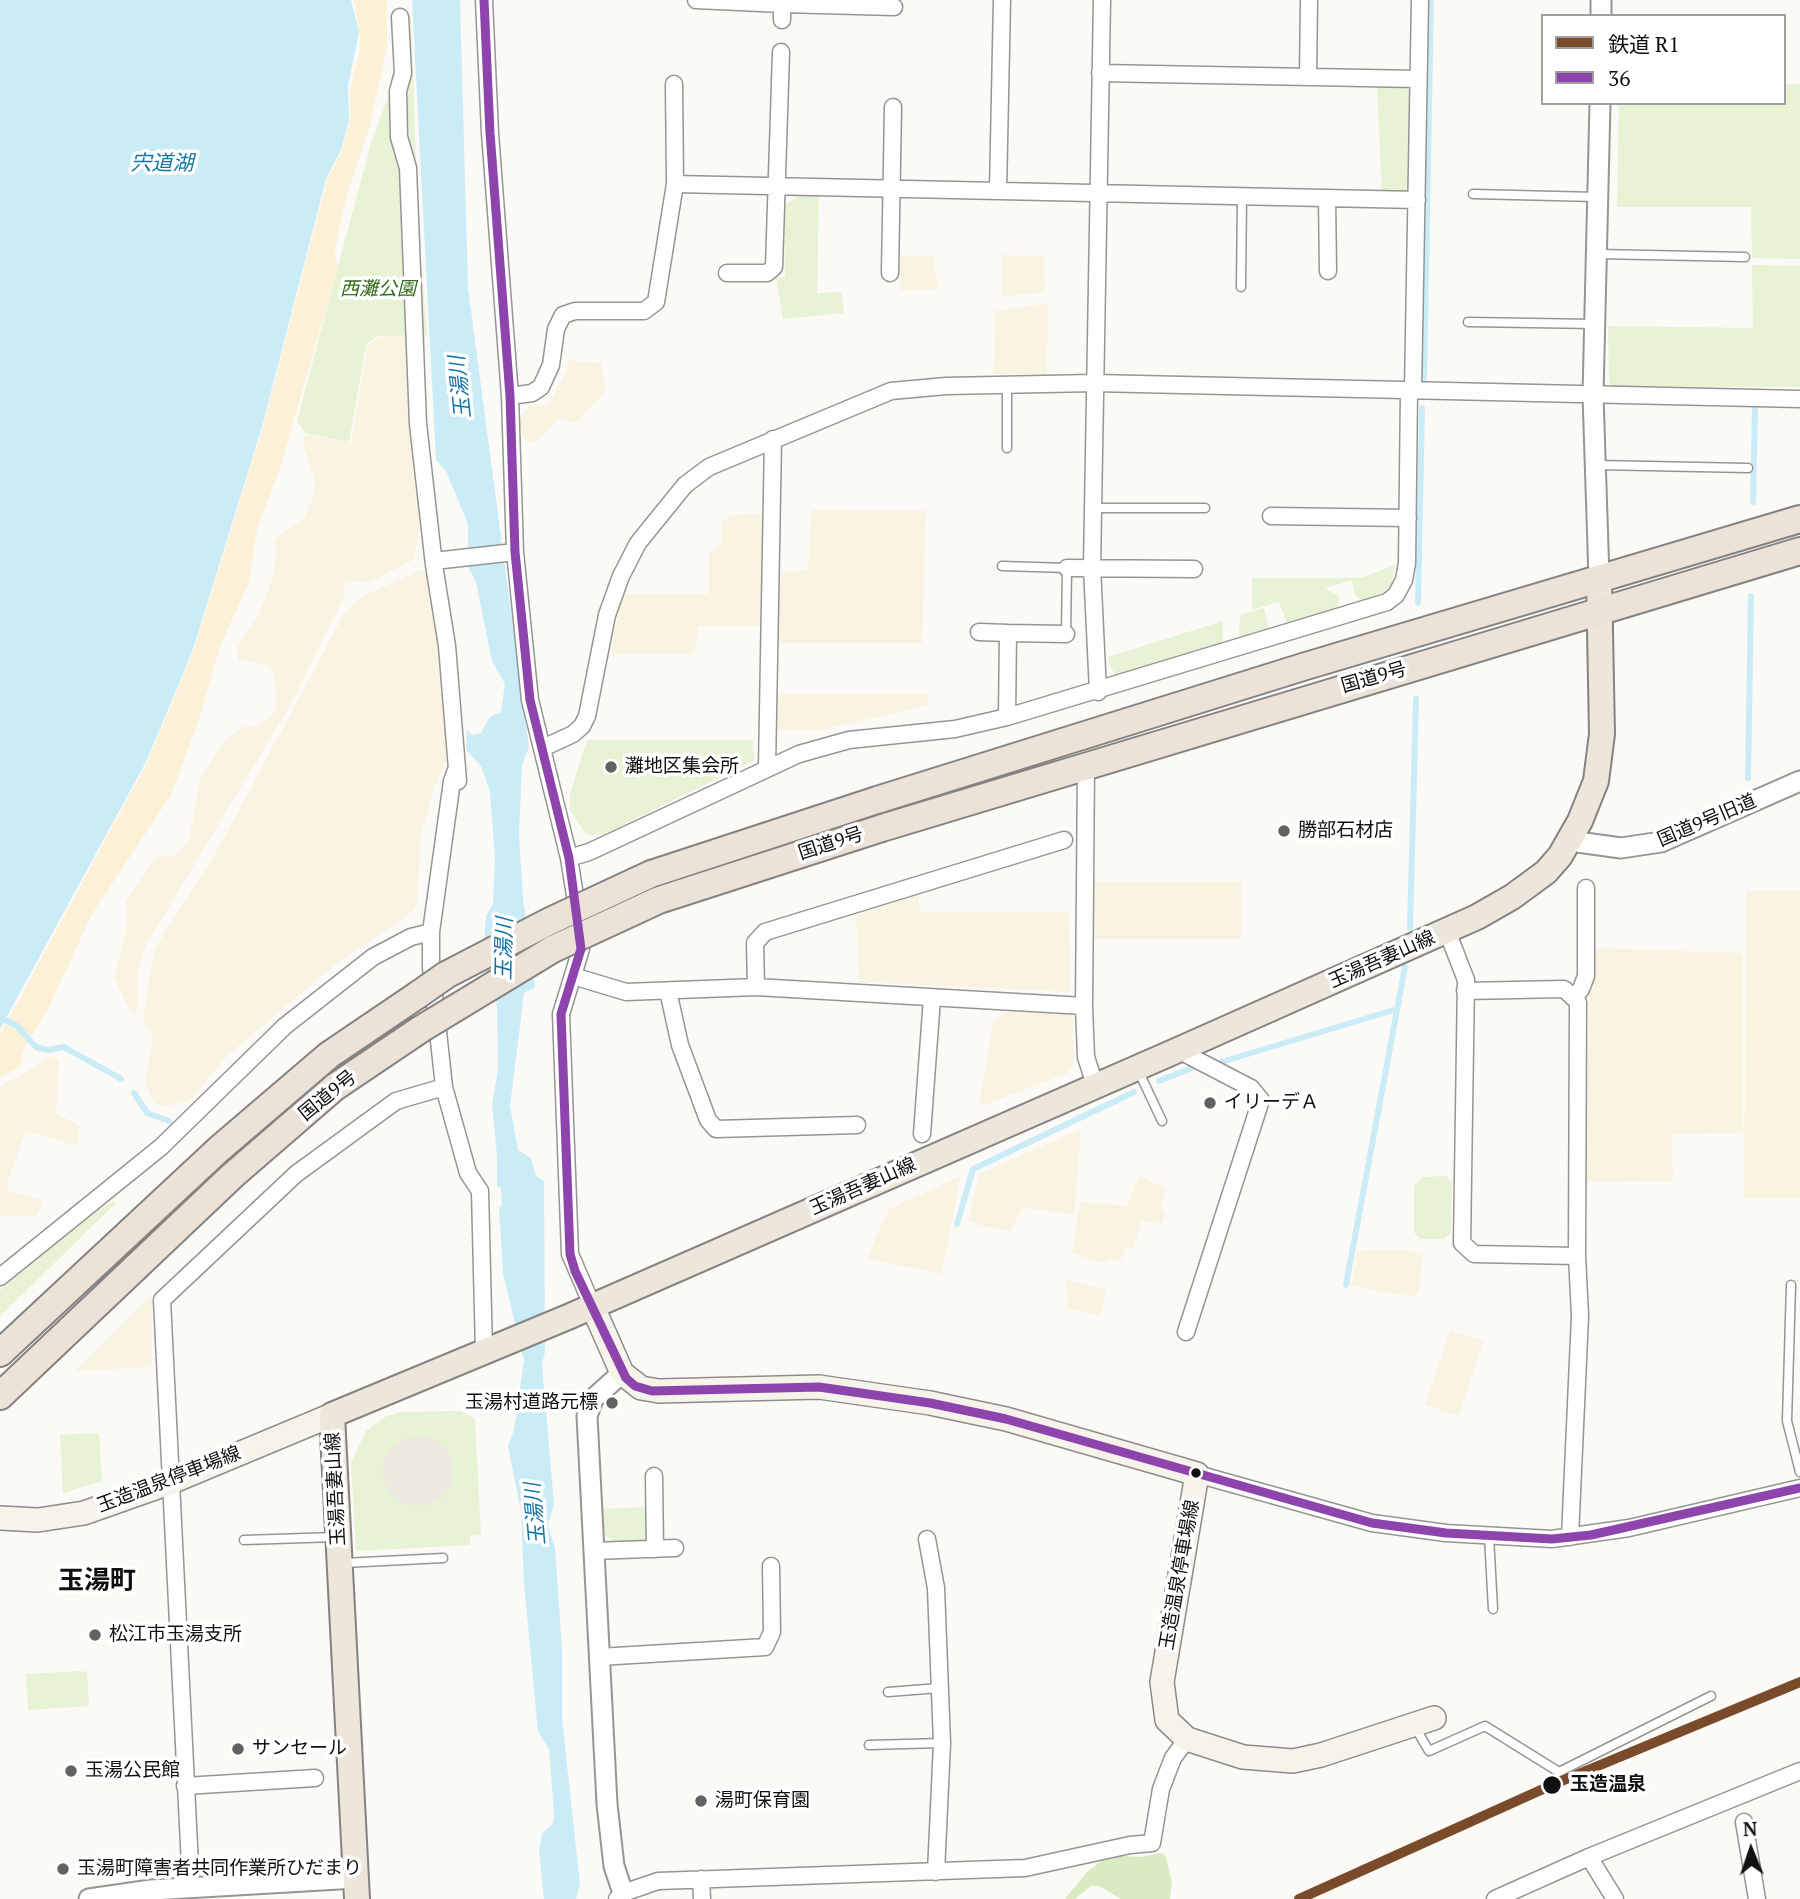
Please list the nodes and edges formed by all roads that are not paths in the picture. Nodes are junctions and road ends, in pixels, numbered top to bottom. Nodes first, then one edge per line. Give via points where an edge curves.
1 (484, 0) edge
2 (695, 0) edge
3 (1002, 0) edge
4 (1102, 0) edge
5 (1309, 0) edge
6 (1420, 0) edge
7 (894, 7) dead end
8 (782, 8) edge
9 (400, 17) dead end
10 (781, 52) dead end
11 (1100, 74) junction
12 (1308, 77) junction
13 (1418, 79) junction
14 (674, 83) dead end
15 (1600, 105) edge
16 (893, 107) dead end
17 (675, 184) junction
18 (779, 188) junction
19 (891, 190) junction
20 (998, 191) junction
21 (1098, 194) junction
22 (1473, 194) dead end
23 (1242, 197) junction
24 (1599, 197) junction
25 (1328, 198) junction
26 (1417, 200) junction
27 (1597, 254) junction
28 (1745, 257) dead end
29 (1328, 271) dead end
30 (727, 273) dead end
31 (890, 274) dead end
32 (1241, 287) dead end
33 (1468, 322) dead end
34 (1595, 324) junction
35 (1007, 383) junction
36 (1094, 383) junction
37 (1411, 391) junction
38 (1592, 395) junction
39 (510, 396) junction
40 (1800, 399) edge
41 (773, 439) junction
42 (1007, 448) dead end
43 (1595, 465) junction
44 (1748, 468) dead end
45 (1093, 508) junction
46 (1205, 508) dead end
47 (1271, 516) dead end
48 (1408, 518) junction
49 (1800, 519) edge
50 (1800, 551) edge
51 (511, 552) junction
52 (436, 561) junction
53 (1002, 566) dead end
54 (1092, 567) junction
55 (1068, 568) junction
56 (1194, 569) dead end
57 (1599, 578) junction
58 (1599, 613) junction
59 (979, 632) dead end
60 (1008, 633) junction
61 (1066, 634) joint
62 (1098, 692) junction
63 (1007, 717) junction
64 (543, 748) junction
65 (1086, 765) junction
66 (767, 766) junction
67 (1800, 781) edge
68 (1064, 840) dead end
69 (1570, 841) junction
70 (569, 858) junction
71 (1586, 888) dead end
72 (1447, 931) junction
73 (430, 932) junction
74 (573, 976) junction
75 (756, 987) junction
76 (668, 990) junction
77 (1465, 991) junction
78 (1575, 996) junction
79 (932, 998) junction
80 (1084, 1006) junction
81 (1178, 1050) junction
82 (1137, 1068) junction
83 (1095, 1085) junction
84 (444, 1087) junction
85 (1162, 1121) dead end
86 (856, 1125) dead end
87 (922, 1134) dead end
88 (1577, 1256) junction
89 (0, 1277) edge
90 (1790, 1285) dead end
91 (592, 1305) junction
92 (1186, 1332) dead end
93 (489, 1350) junction
94 (0, 1353) edge
95 (622, 1373) junction
96 (0, 1396) edge
97 (332, 1415) junction
98 (1800, 1472) edge
99 (1197, 1474) junction
100 (654, 1476) dead end
101 (169, 1483) junction
102 (1800, 1488) edge
103 (4, 1523) edge
104 (1489, 1536) junction
105 (338, 1537) junction
106 (1570, 1537) junction
107 (927, 1539) dead end
108 (244, 1540) dead end
109 (675, 1548) dead end
110 (655, 1549) junction
111 (593, 1552) junction
112 (443, 1558) dead end
113 (339, 1563) junction
114 (771, 1566) dead end
115 (1493, 1609) dead end
116 (599, 1657) junction
117 (939, 1688) junction
118 (888, 1692) dead end
119 (1711, 1696) dead end
120 (1423, 1721) joint
121 (1187, 1739) junction
122 (942, 1743) junction
123 (869, 1745) dead end
124 (1800, 1771) edge
125 (315, 1778) dead end
126 (185, 1786) junction
127 (1744, 1822) dead end
128 (1589, 1857) junction
129 (936, 1872) junction
130 (701, 1880) junction
131 (357, 1888) edge
132 (192, 1893) edge
133 (622, 1897) edge
134 (89, 1899) edge
135 (702, 1899) edge
136 (1495, 1899) edge
137 (1615, 1899) edge
138 (1757, 1899) edge

1 - 39 street
2 - 8 street
3 - 20 street
4 - 11 street
5 - 12 street
6 - 13 street
7 - 8 street
9 - 52 street via 399,137 408,168 418,424
10 - 18 street
11 - 12 street
11 - 21 street
12 - 13 street
13 - 26 street
14 - 17 street
15 - 24 street
16 - 19 street
17 - 18 street
17 - 39 street via 656,302 644,311 563,315 541,387
18 - 19 street
18 - 30 street via 774,267 767,273
19 - 20 street
19 - 31 street
20 - 21 street
21 - 23 street
21 - 36 street
22 - 24 lane
23 - 25 street
23 - 32 lane
24 - 27 street
25 - 26 street
25 - 29 street
26 - 37 street
27 - 28 lane
27 - 34 street
33 - 34 lane
34 - 38 street
35 - 36 street
35 - 41 street via 891,391
35 - 42 lane
36 - 37 street
36 - 45 street
37 - 38 street
37 - 48 street
38 - 40 street
38 - 43 street
39 - 51 street
41 - 64 street via 696,475 654,520 612,598 587,716 573,734
41 - 66 street
43 - 44 lane
43 - 57 street
45 - 46 lane
45 - 54 street
47 - 48 street
48 - 62 street via 1404,580 1387,603
49 - 57 highway, 国道9号
50 - 58 highway, 国道9号
51 - 52 street
51 - 64 street via 530,700
52 - 73 street via 458,773 452,781
53 - 55 lane
54 - 55 street
54 - 56 street
54 - 62 street
55 - 61 lane
57 - 58 main road, 玉湯吾妻山線
57 - 94 highway, 国道9号, bridge via 877,800 651,874 550,921 446,975 328,1055 219,1149
58 - 65 highway, 国道9号
58 - 69 main road, 玉湯吾妻山線 via 1601,757
59 - 60 street
60 - 61 street
60 - 63 street
62 - 63 street
63 - 66 street via 955,729 849,740
64 - 70 street
65 - 80 street
65 - 96 highway, 国道9号, bridge via 659,900 553,949 335,1087 232,1176
66 - 70 street
67 - 69 street, 国道9号旧道 via 1661,842 1621,848
68 - 75 street via 765,932 755,943
69 - 72 main road, 玉湯吾妻山線 via 1546,872 1489,911
70 - 74 street via 580,949
71 - 78 street via 1586,976
72 - 77 street via 1461,964
72 - 81 main road, 玉湯吾妻山線
73 - 84 street
73 - 89 street via 373,957 285,1026 161,1147
74 - 76 street via 614,990
74 - 91 street via 561,1014 570,1254
75 - 76 street
75 - 79 street
76 - 86 street via 680,1045 708,1120 716,1129
77 - 78 street via 1564,989
77 - 88 street via 1462,1243 1474,1254
78 - 88 street via 1579,1007
79 - 80 street
79 - 87 street
80 - 83 street via 1086,1057
81 - 82 main road, 玉湯吾妻山線
81 - 92 street via 1251,1088 1261,1100
82 - 83 main road, 玉湯吾妻山線
82 - 85 lane
83 - 91 main road, 玉湯吾妻山線
84 - 93 street via 468,1173 480,1191
84 - 101 street via 396,1101 296,1174 166,1294 161,1307
88 - 106 street via 1579,1343
90 - 98 lane via 1787,1421
91 - 93 main road, 玉湯吾妻山線
91 - 95 main road
93 - 97 main road, 玉湯吾妻山線
95 - 99 main road, 玉造温泉停車場線 via 635,1385 652,1391 819,1387 930,1403 1006,1419
95 - 111 street via 601,1389 587,1411
97 - 101 main road, 玉造温泉停車場線
97 - 105 main road, 玉湯吾妻山線
99 - 104 street via 1371,1523
99 - 121 main road, 玉造温泉停車場線 via 1162,1682 1167,1720
100 - 110 street
101 - 103 main road, 玉造温泉停車場線 via 63,1518
101 - 126 street
102 - 106 street
104 - 106 street
104 - 115 lane
105 - 108 lane
105 - 113 main road, 玉湯吾妻山線
107 - 117 street via 936,1588
109 - 110 street
110 - 111 street
111 - 116 street
112 - 113 lane
113 - 131 main road, 玉湯吾妻山線
114 - 116 street via 772,1632 765,1647
116 - 133 street via 610,1836
117 - 118 lane
117 - 122 street
119 - 120 lane via 1559,1772 1485,1726 1429,1751
120 - 121 main road via 1293,1761 1243,1757
121 - 129 street via 1173,1758 1161,1789 1152,1843 1025,1868
122 - 123 lane
122 - 129 street
124 - 128 street
125 - 126 street
126 - 132 street
127 - 138 street
128 - 136 street
128 - 137 street
129 - 130 street
130 - 133 street via 658,1881
130 - 135 street
131 - 132 street
132 - 134 street

